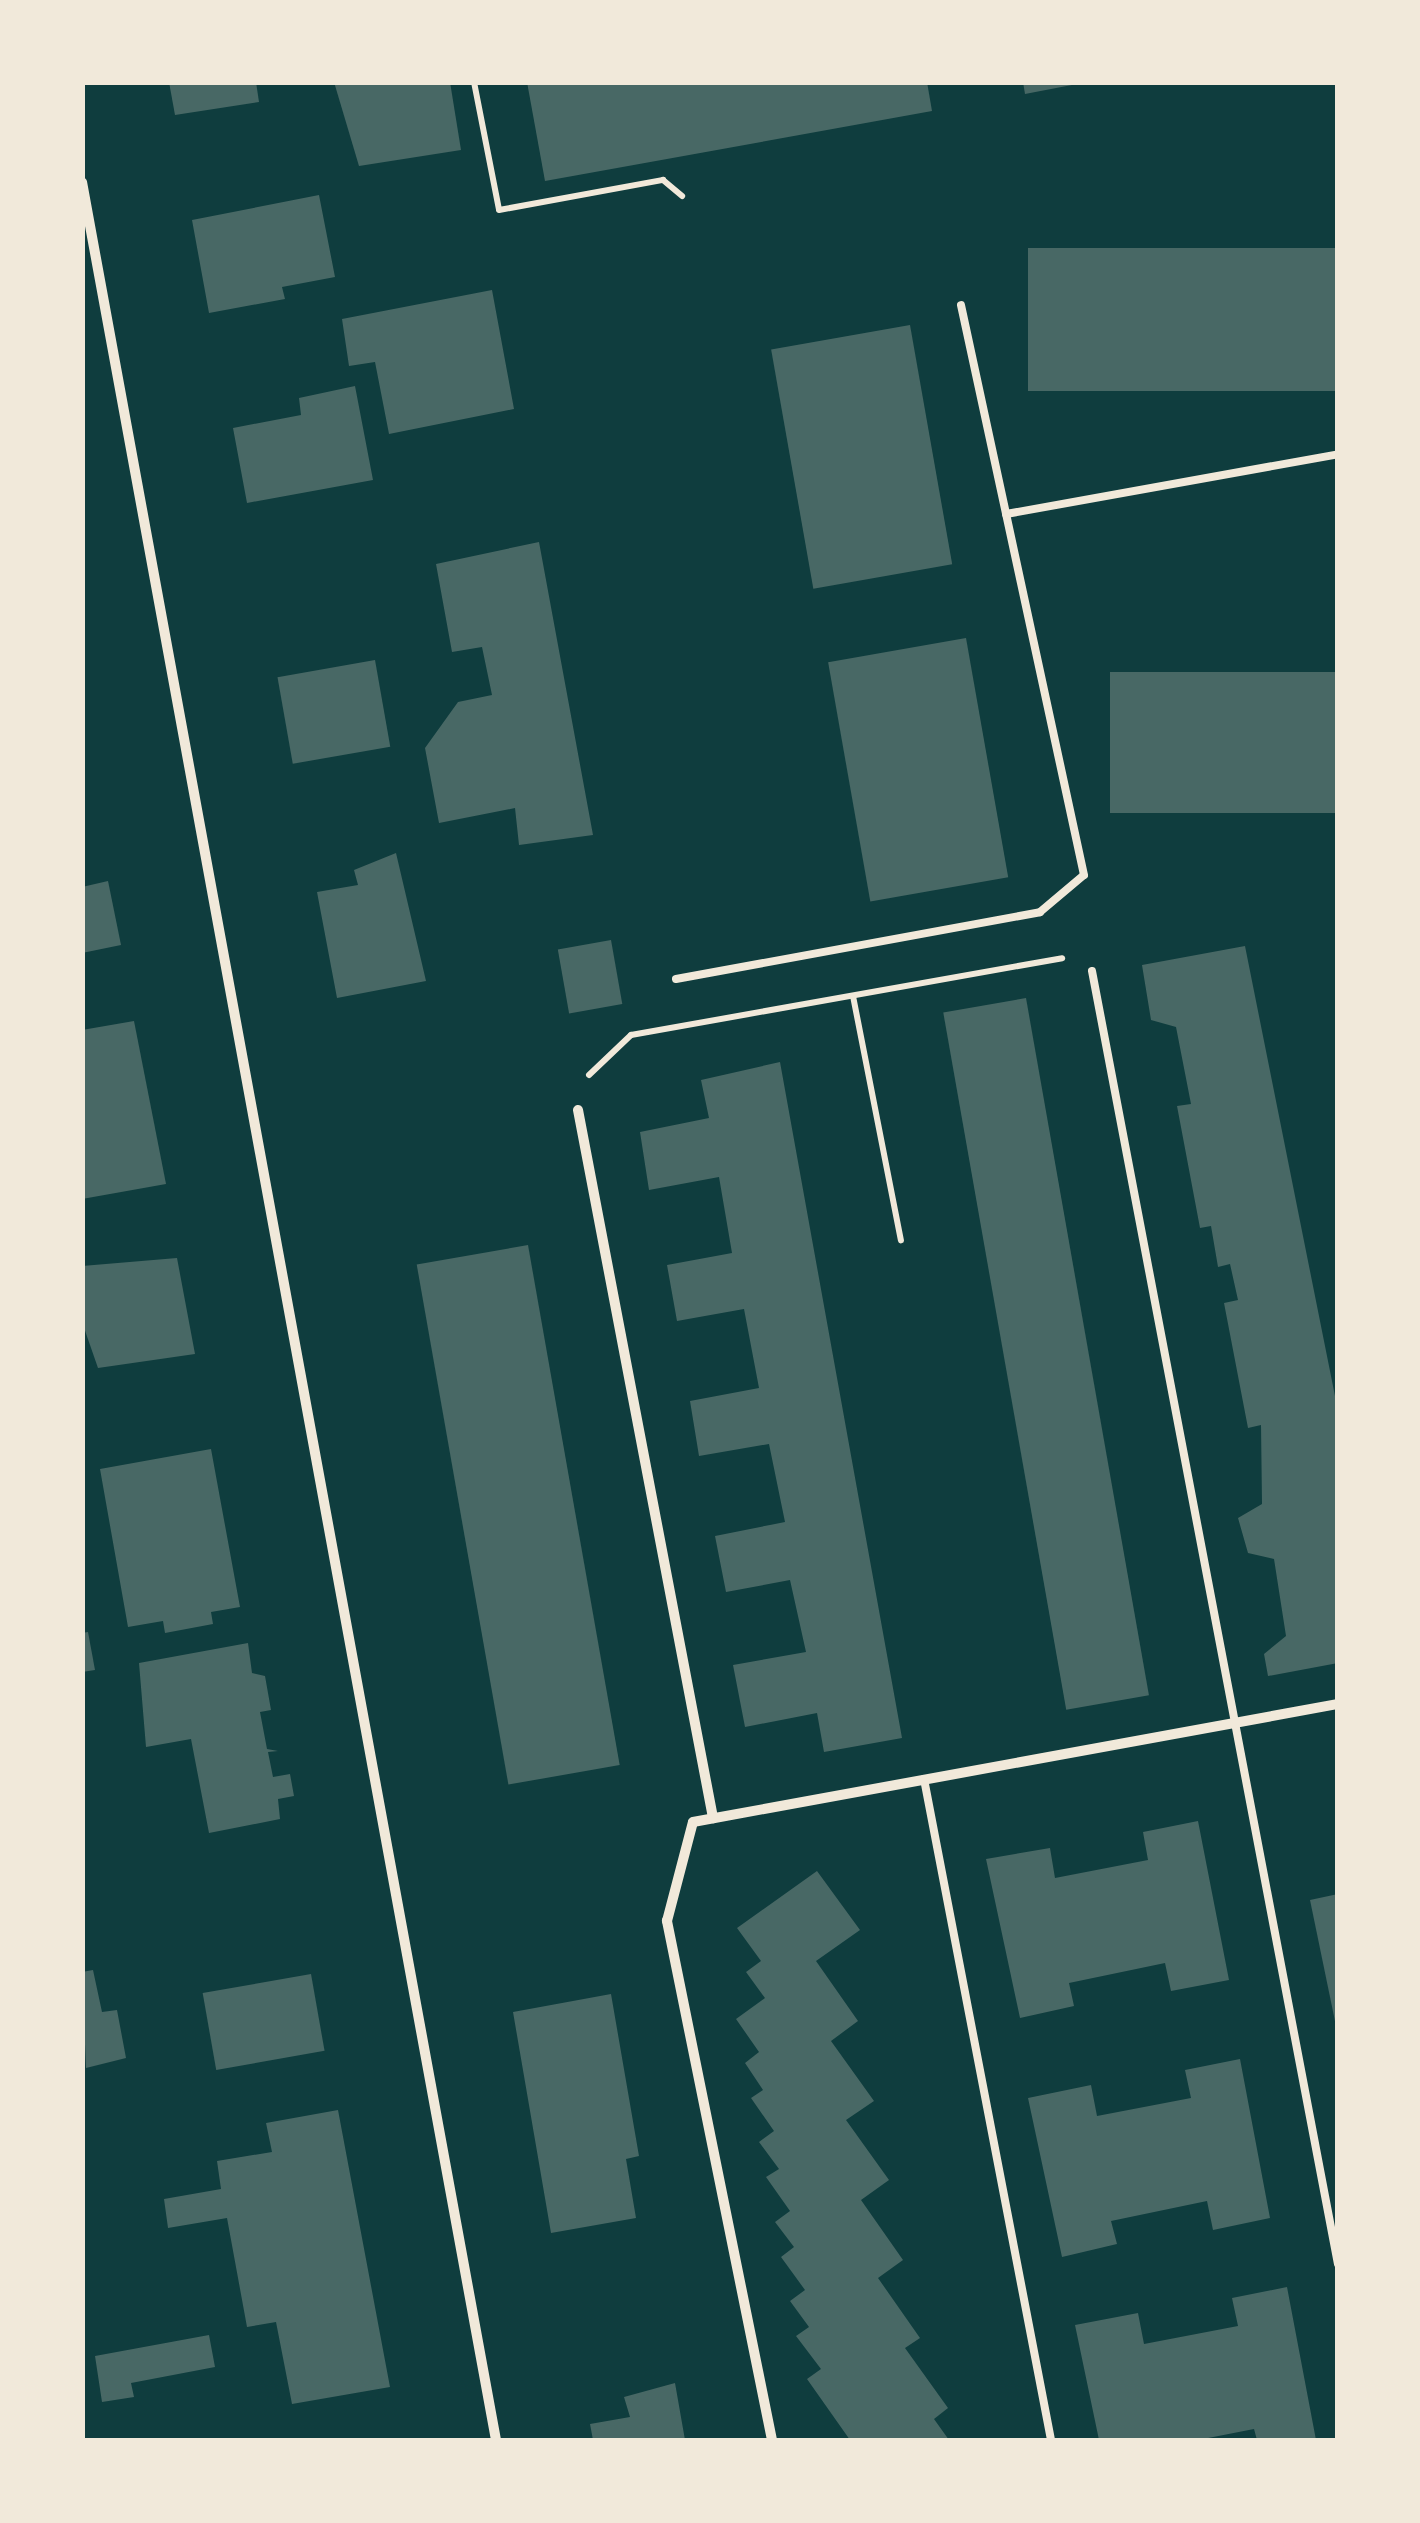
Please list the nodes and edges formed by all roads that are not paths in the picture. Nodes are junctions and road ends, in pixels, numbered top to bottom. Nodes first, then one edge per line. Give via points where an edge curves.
1 (82, 182) edge
2 (962, 306) dead end
3 (1338, 454) edge
4 (1006, 514) junction
5 (1092, 971) road end
6 (676, 979) dead end
7 (578, 1110) road end
8 (1338, 1704) edge
9 (1231, 1723) junction
10 (924, 1780) junction
11 (713, 1818) junction
12 (1338, 2264) edge
13 (496, 2440) edge
14 (772, 2440) edge
15 (1051, 2440) edge

1 - 13 street
2 - 4 lane
3 - 4 lane
4 - 6 lane via 1084,875 1040,912
5 - 9 lane
7 - 11 street
8 - 9 street
9 - 10 street
9 - 12 lane
10 - 11 street
10 - 15 lane
11 - 14 street via 693,1822 667,1921

